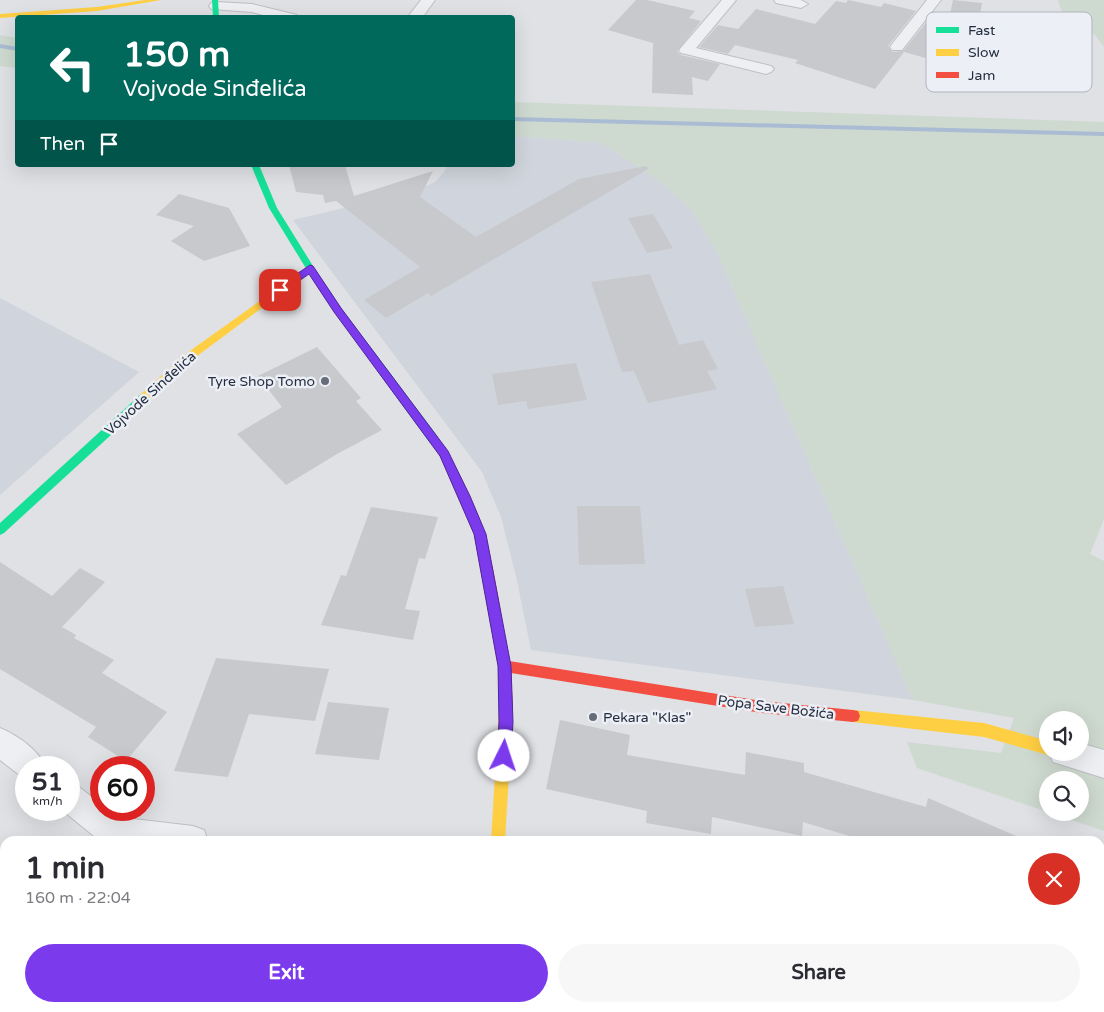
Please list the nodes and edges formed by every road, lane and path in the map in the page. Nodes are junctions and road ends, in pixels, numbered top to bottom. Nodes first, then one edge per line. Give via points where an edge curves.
1 (158, 0) edge
2 (428, 0) edge
3 (729, 0) edge
4 (781, 0) edge
5 (934, 0) edge
6 (801, 4) dead end
7 (216, 8) edge
8 (280, 15) edge
9 (416, 15) edge
10 (0, 16) edge
11 (898, 47) dead end
12 (766, 68) dead end
13 (256, 167) edge
14 (310, 268) junction
15 (0, 530) edge
16 (504, 666) junction
17 (0, 742) edge
18 (1039, 745) edge
19 (17, 756) edge
20 (1089, 760) edge
21 (1104, 764) edge
22 (80, 808) edge
23 (107, 836) edge
24 (498, 836) edge

1 - 10 street via 96,9
2 - 9 street
3 - 12 street via 686,50
4 - 6 street
5 - 11 street
7 - 8 street via 252,8
13 - 14 street via 273,208
14 - 15 street, Vojvode Sinđelića via 190,356
14 - 16 street via 444,454 452,470 480,534
16 - 18 street, Popa Save Božića via 762,707 984,730
16 - 24 street via 506,722
17 - 19 street
20 - 21 street
22 - 23 street

